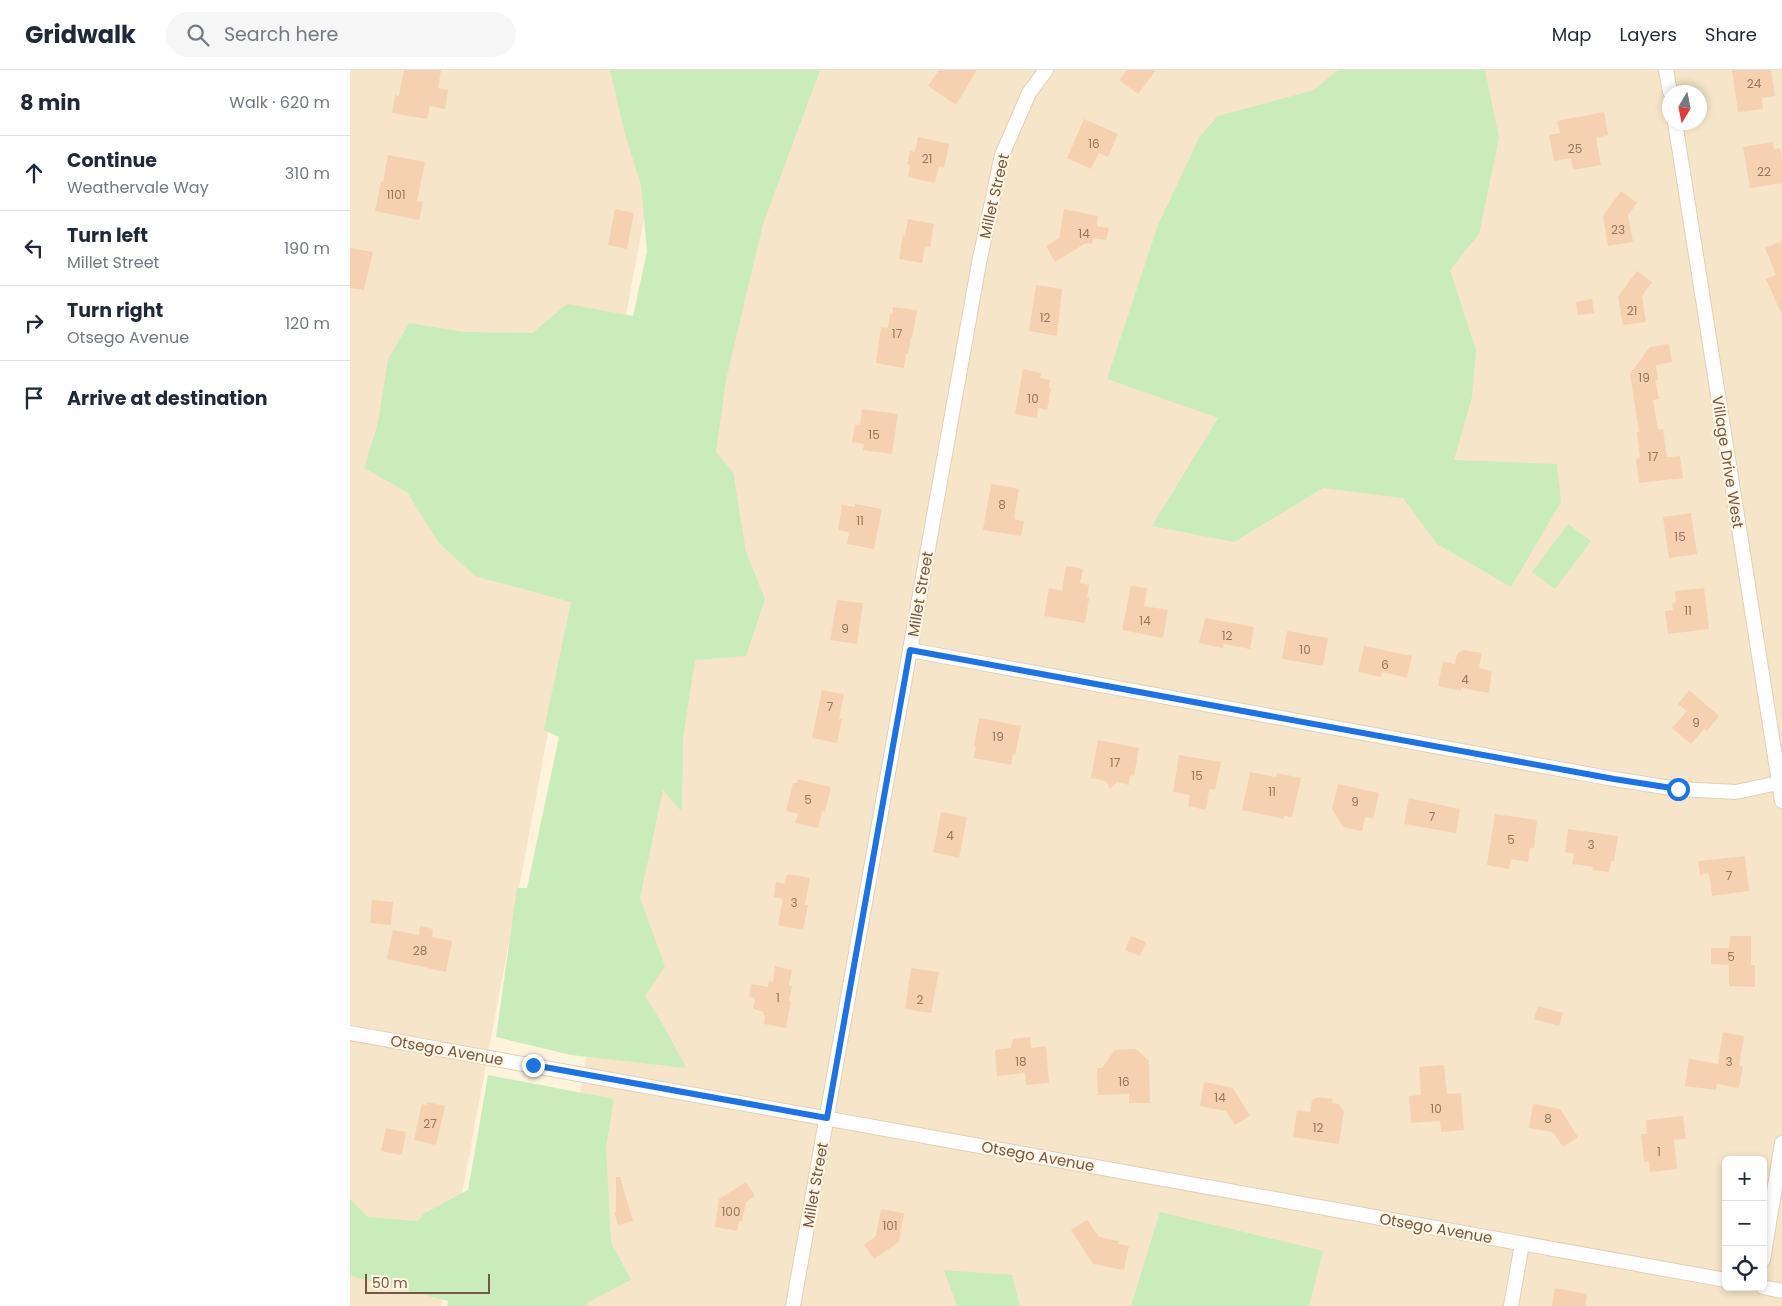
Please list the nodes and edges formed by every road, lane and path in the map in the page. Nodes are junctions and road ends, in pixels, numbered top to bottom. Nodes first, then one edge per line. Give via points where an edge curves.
1 (1046, 70) edge
2 (1666, 70) edge
3 (1669, 85) edge
4 (1675, 130) edge
5 (910, 650) junction
6 (1778, 783) junction
7 (1782, 801) edge
8 (350, 1033) edge
9 (827, 1118) junction
10 (1782, 1143) edge
11 (1522, 1244) junction
12 (1765, 1246) edge
13 (1722, 1279) edge
14 (1767, 1288) edge
15 (1782, 1291) edge
16 (793, 1306) edge
17 (1511, 1306) edge

1 - 5 street, Millet Street via 1029,93 1002,155 979,263
2 - 3 street
4 - 6 street, Village Drive West
5 - 6 street via 1669,788 1736,792
5 - 9 street, Millet Street
6 - 7 street, Village Drive West
8 - 9 street, Otsego Avenue
9 - 11 street, Otsego Avenue
9 - 16 street, Millet Street
10 - 12 street
11 - 13 street, Otsego Avenue
11 - 17 street
14 - 15 street

